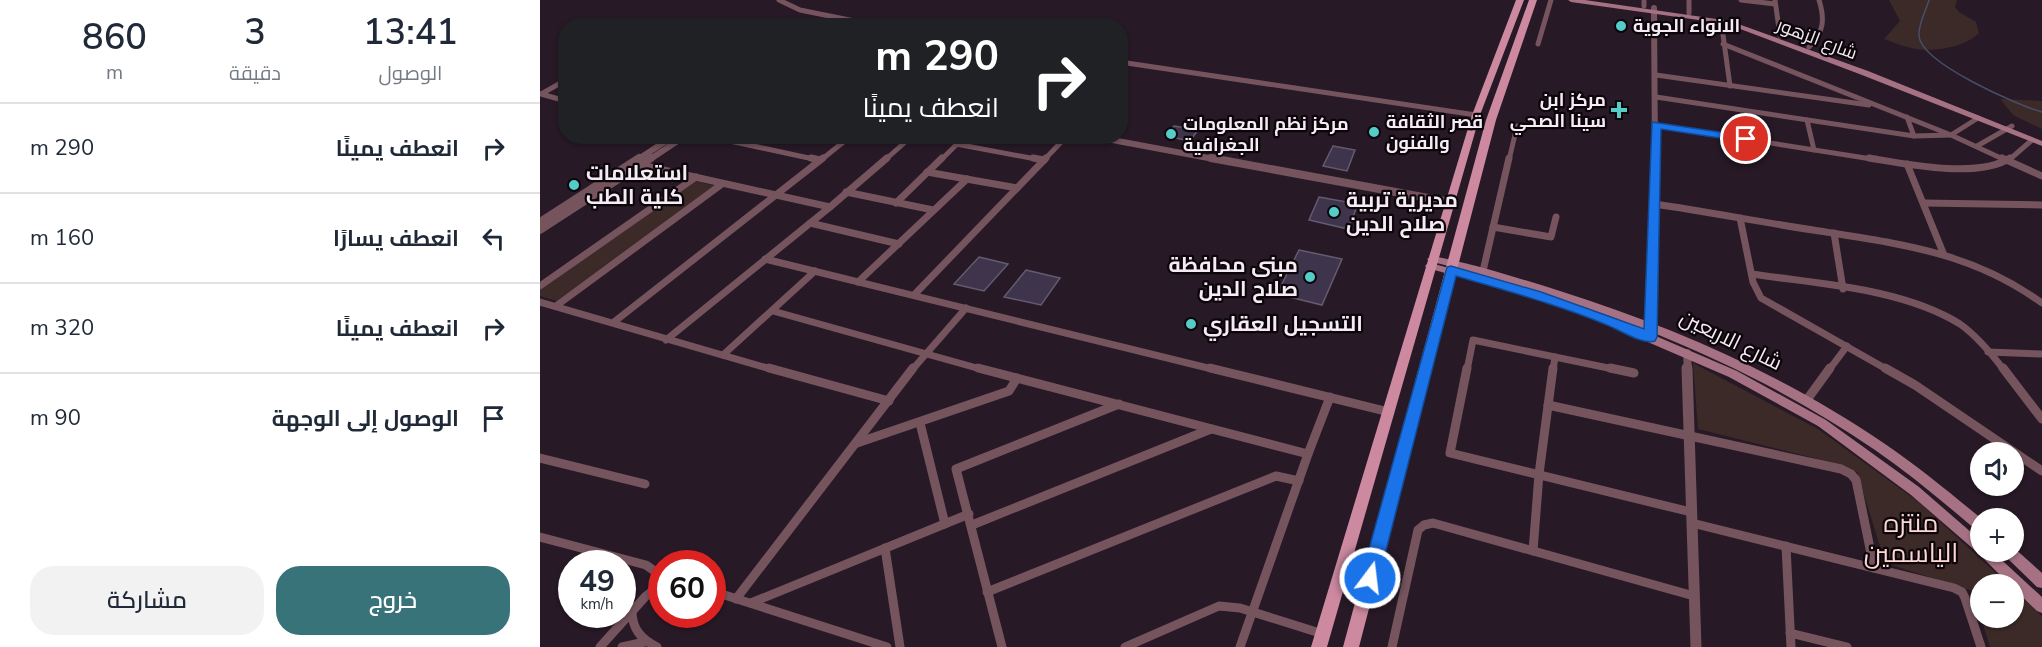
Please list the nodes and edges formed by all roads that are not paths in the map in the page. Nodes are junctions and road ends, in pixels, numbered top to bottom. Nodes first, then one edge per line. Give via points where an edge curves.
1 (778, 0) edge
2 (1520, 0) edge
3 (1533, 0) edge
4 (1551, 0) edge
5 (1571, 0) edge
6 (1599, 0) edge
7 (1689, 0) edge
8 (1741, 0) edge
9 (1819, 0) edge
10 (1775, 2) edge
11 (1644, 3) edge
12 (1654, 10) junction
13 (1689, 13) junction
14 (840, 18) edge
15 (1721, 20) junction
16 (1780, 36) junction
17 (1538, 44) dead end
18 (1724, 44) junction
19 (1809, 47) junction
20 (1128, 63) edge
21 (1656, 75) junction
22 (558, 84) edge
23 (1730, 86) junction
24 (1656, 97) junction
25 (558, 98) edge
26 (1882, 107) junction
27 (1476, 115) junction
28 (1907, 117) junction
29 (1978, 118) junction
30 (1807, 120) junction
31 (1656, 125) junction
32 (1517, 126) dead end
33 (2009, 128) junction
34 (1914, 135) junction
35 (1951, 135) junction
36 (2042, 139) edge
37 (2032, 140) junction
38 (1128, 143) edge
39 (661, 144) edge
40 (673, 144) edge
41 (745, 144) edge
42 (841, 144) edge
43 (903, 144) edge
44 (957, 144) joint
45 (1059, 144) edge
46 (2042, 144) edge
47 (1977, 146) junction
48 (1814, 150) junction
49 (820, 160) junction
50 (1044, 160) junction
51 (2008, 160) junction
52 (1907, 164) junction
53 (641, 165) junction
54 (927, 172) junction
55 (2042, 176) edge
56 (696, 177) junction
57 (967, 179) junction
58 (722, 184) junction
59 (1017, 188) junction
60 (846, 192) junction
61 (775, 195) junction
62 (1450, 202) junction
63 (896, 203) junction
64 (1923, 203) junction
65 (1655, 204) junction
66 (2042, 205) edge
67 (830, 207) junction
68 (933, 210) junction
69 (548, 217) junction
70 (1556, 217) dead end
71 (1740, 218) junction
72 (557, 219) junction
73 (540, 222) edge
74 (810, 223) junction
75 (1493, 227) junction
76 (540, 230) edge
77 (1834, 233) junction
78 (899, 244) junction
79 (1944, 255) junction
80 (765, 259) junction
81 (1431, 263) junction
82 (1452, 267) junction
83 (815, 271) junction
84 (1483, 271) junction
85 (1752, 274) junction
86 (858, 282) junction
87 (540, 286) edge
88 (1843, 289) junction
89 (914, 295) junction
90 (540, 302) edge
91 (2042, 303) edge
92 (556, 306) junction
93 (966, 308) junction
94 (773, 310) junction
95 (615, 322) junction
96 (1651, 331) junction
97 (666, 340) junction
98 (1847, 346) junction
99 (1988, 352) junction
100 (1688, 353) junction
101 (924, 354) junction
102 (2042, 354) edge
103 (723, 356) junction
104 (1555, 357) junction
105 (1634, 373) dead end
106 (1017, 378) junction
107 (1330, 397) junction
108 (889, 401) junction
109 (1806, 401) junction
110 (1119, 405) junction
111 (1548, 405) junction
112 (1389, 412) junction
113 (2042, 419) edge
114 (920, 423) junction
115 (1211, 429) junction
116 (1689, 435) junction
117 (857, 443) junction
118 (1308, 454) junction
119 (540, 458) edge
120 (2041, 470) edge
121 (1539, 474) junction
122 (1299, 481) junction
123 (645, 484) dead end
124 (969, 514) junction
125 (1970, 517) edge
126 (1691, 518) junction
127 (945, 524) junction
128 (972, 525) junction
129 (540, 537) edge
130 (1970, 539) edge
131 (1786, 546) junction
132 (885, 548) junction
133 (1533, 551) junction
134 (1995, 562) edge
135 (2021, 562) edge
136 (648, 566) edge
137 (1874, 568) junction
138 (2042, 582) edge
139 (987, 592) junction
140 (648, 596) edge
141 (726, 596) edge
142 (1694, 596) junction
143 (736, 599) junction
144 (751, 603) junction
145 (2042, 606) edge
146 (636, 607) edge
147 (1253, 612) junction
148 (617, 628) edge
149 (634, 628) edge
150 (1790, 633) junction
151 (1321, 641) edge
152 (645, 642) junction
153 (600, 647) edge
154 (622, 647) edge
155 (657, 647) edge
156 (887, 647) edge
157 (900, 647) edge
158 (1002, 647) edge
159 (1125, 647) edge
160 (1240, 647) edge
161 (1351, 647) edge
162 (1392, 647) edge
163 (1696, 647) edge
164 (1791, 647) edge
165 (1847, 647) edge
166 (1981, 647) edge

1 - 14 street via 800,10
2 - 27 main road
3 - 82 main road via 1491,120
4 - 17 street
5 - 12 main road, شارع الزهور
6 - 11 main road, شارع الزهور
7 - 13 street
8 - 10 street
9 - 19 street via 1824,13 1823,31
10 - 16 street
11 - 12 main road, شارع الزهور
12 - 13 main road, شارع الزهور
12 - 15 main road, شارع الزهور
12 - 21 street
13 - 16 main road, شارع الزهور via 1731,19
15 - 18 street
15 - 29 main road, شارع الزهور
16 - 19 main road, شارع الزهور
18 - 23 street
18 - 26 street
19 - 33 main road, شارع الزهور
20 - 27 street
21 - 23 street
21 - 24 street
22 - 25 street via 541,94
23 - 26 street
24 - 30 street
24 - 31 street
26 - 28 street
27 - 62 main road
28 - 34 street
28 - 35 street
29 - 33 main road, شارع الزهور
29 - 35 street
30 - 34 street
30 - 48 street
31 - 48 street
31 - 65 street
32 - 75 street
33 - 36 main road, شارع الزهور
33 - 37 main road, شارع الزهور
33 - 47 street
34 - 35 street
35 - 47 street
37 - 46 main road, شارع الزهور
37 - 51 street
38 - 62 street
39 - 69 street
40 - 53 street
41 - 49 street
42 - 49 street
43 - 60 street
44 - 50 street
44 - 54 street
45 - 50 street
47 - 51 street
48 - 52 street
49 - 61 street
50 - 59 street
51 - 52 street via 1974,169
51 - 55 street
52 - 64 street
53 - 56 street
53 - 72 street
54 - 57 street
54 - 63 street
56 - 58 street
56 - 87 street
57 - 59 street
57 - 68 street
58 - 61 street
58 - 92 street
59 - 89 street
60 - 63 street
60 - 67 street
61 - 67 street
61 - 95 street
62 - 81 main road
63 - 68 street
64 - 66 street
64 - 79 street
65 - 71 street
65 - 96 street
67 - 74 street
68 - 78 street
69 - 72 street
69 - 73 street
70 - 75 street via 1551,237
71 - 77 street
71 - 85 street
72 - 76 street
74 - 78 street
74 - 80 street
75 - 84 street
77 - 79 street
77 - 88 street
78 - 86 street
79 - 91 street via 2005,278
80 - 83 street
80 - 97 street
81 - 82 main road
81 - 112 main road
82 - 84 main road, شارع الاربعين
82 - 96 main road
82 - 161 main road
83 - 86 street
83 - 94 street
84 - 96 main road, شارع الاربعين via 1574,298
85 - 88 street
85 - 98 street via 1761,298
86 - 89 street
88 - 99 street via 1940,314 1968,331
89 - 93 street
90 - 92 street
92 - 95 street
93 - 101 street
93 - 107 street
94 - 101 street
94 - 103 street
95 - 97 street
96 - 100 main road
96 - 109 main road, شارع الاربعين via 1698,346
97 - 103 street
98 - 109 street
98 - 120 street
99 - 102 street
99 - 113 street
100 - 116 street
100 - 130 main road via 1822,423 1915,491
101 - 106 street
101 - 108 street
103 - 108 street
104 - 105 street
104 - 111 street
104 - 121 street via 1473,340 1450,453
106 - 110 street
106 - 114 street via 1010,391
107 - 112 street
107 - 118 street
108 - 117 street
109 - 125 main road, شارع الاربعين via 1915,472
110 - 115 street
110 - 124 street via 956,469
111 - 116 street
111 - 121 street
112 - 151 main road
114 - 117 street
114 - 127 street
115 - 118 street
115 - 128 street
116 - 126 street
116 - 137 street via 1851,474 1856,480
117 - 143 street
118 - 122 street
119 - 123 street
121 - 126 street
121 - 133 street
122 - 139 street via 1276,476
122 - 147 street
124 - 127 street
124 - 128 street
126 - 131 street
126 - 142 street
127 - 132 street
128 - 139 street
129 - 136 street
131 - 137 street
131 - 150 street
132 - 144 street
132 - 157 street
133 - 142 street
133 - 162 street via 1433,523 1425,525 1418,530
134 - 145 main road
135 - 138 main road
137 - 166 street via 1962,592
139 - 158 street
140 - 146 street
141 - 143 street
142 - 163 street
143 - 144 street
144 - 156 street
147 - 151 street
147 - 159 street via 1219,606
147 - 160 street
148 - 153 street
149 - 152 street
150 - 164 street
150 - 165 street
152 - 154 street
152 - 155 street

